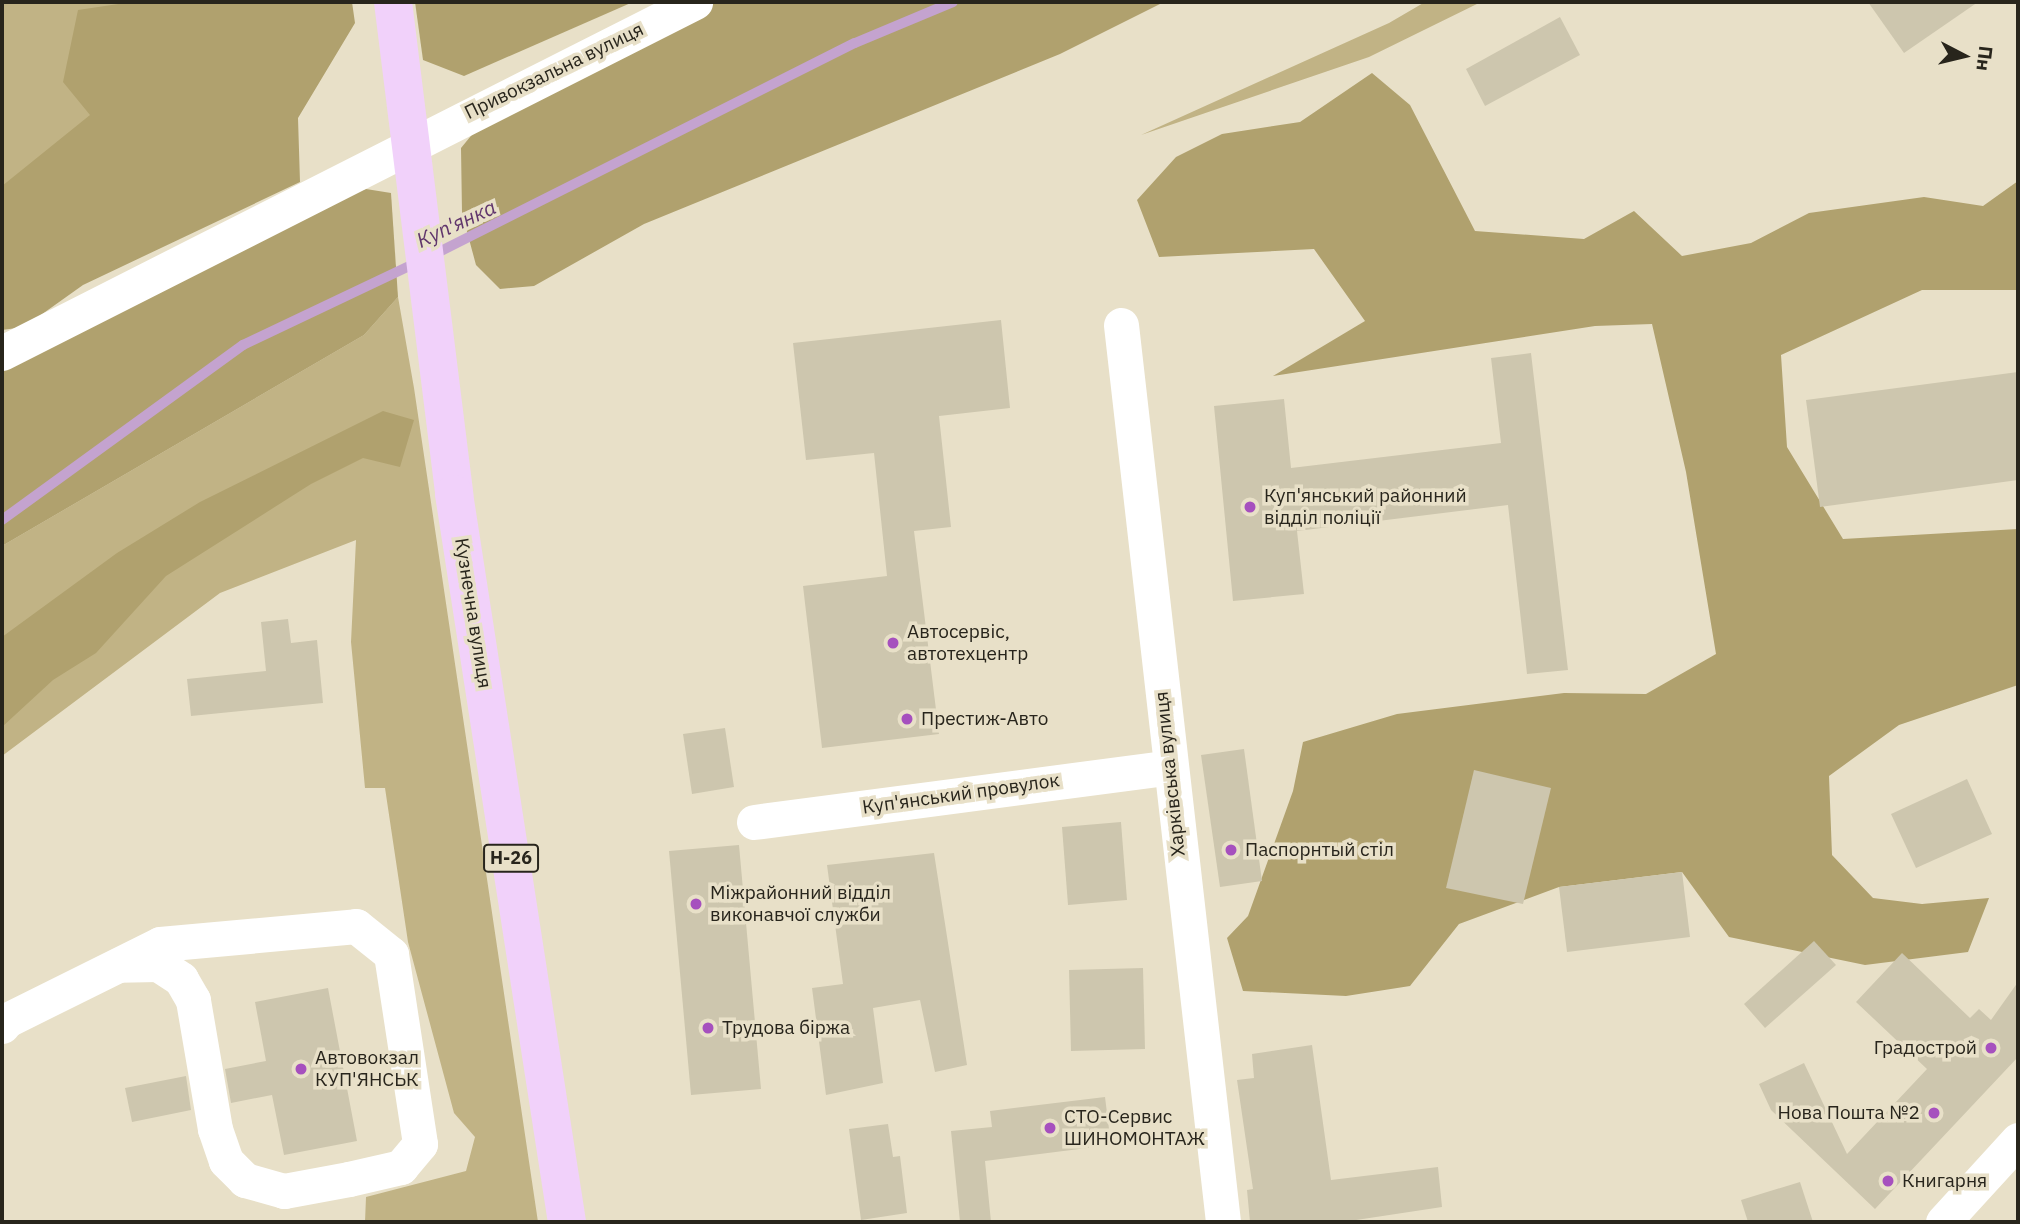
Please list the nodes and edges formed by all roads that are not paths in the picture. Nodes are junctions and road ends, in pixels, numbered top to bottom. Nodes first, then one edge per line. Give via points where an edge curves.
1 (393, 2) edge
2 (695, 2) edge
3 (1121, 325) dead end
4 (2, 354) edge
5 (1169, 767) junction
6 (754, 822) dead end
7 (119, 965) junction
8 (2, 1026) edge
9 (2018, 1140) edge
10 (567, 1222) edge
11 (1223, 1222) edge
12 (1943, 1222) edge

1 - 10 main road, Кузнечна вулиця / Н-26 via 454,494
2 - 4 street, Привокзальна вулиця via 451,121
3 - 5 street, Харківська вулиця
5 - 6 street, Куп'янський провулок
5 - 11 street, Харківська вулиця
7 - 7 street via 160,944 356,926 391,954 420,1144 401,1167 349,1179 284,1191 245,1180 226,1161 215,1129 193,1000 181,979 158,964
7 - 8 street
9 - 12 street

